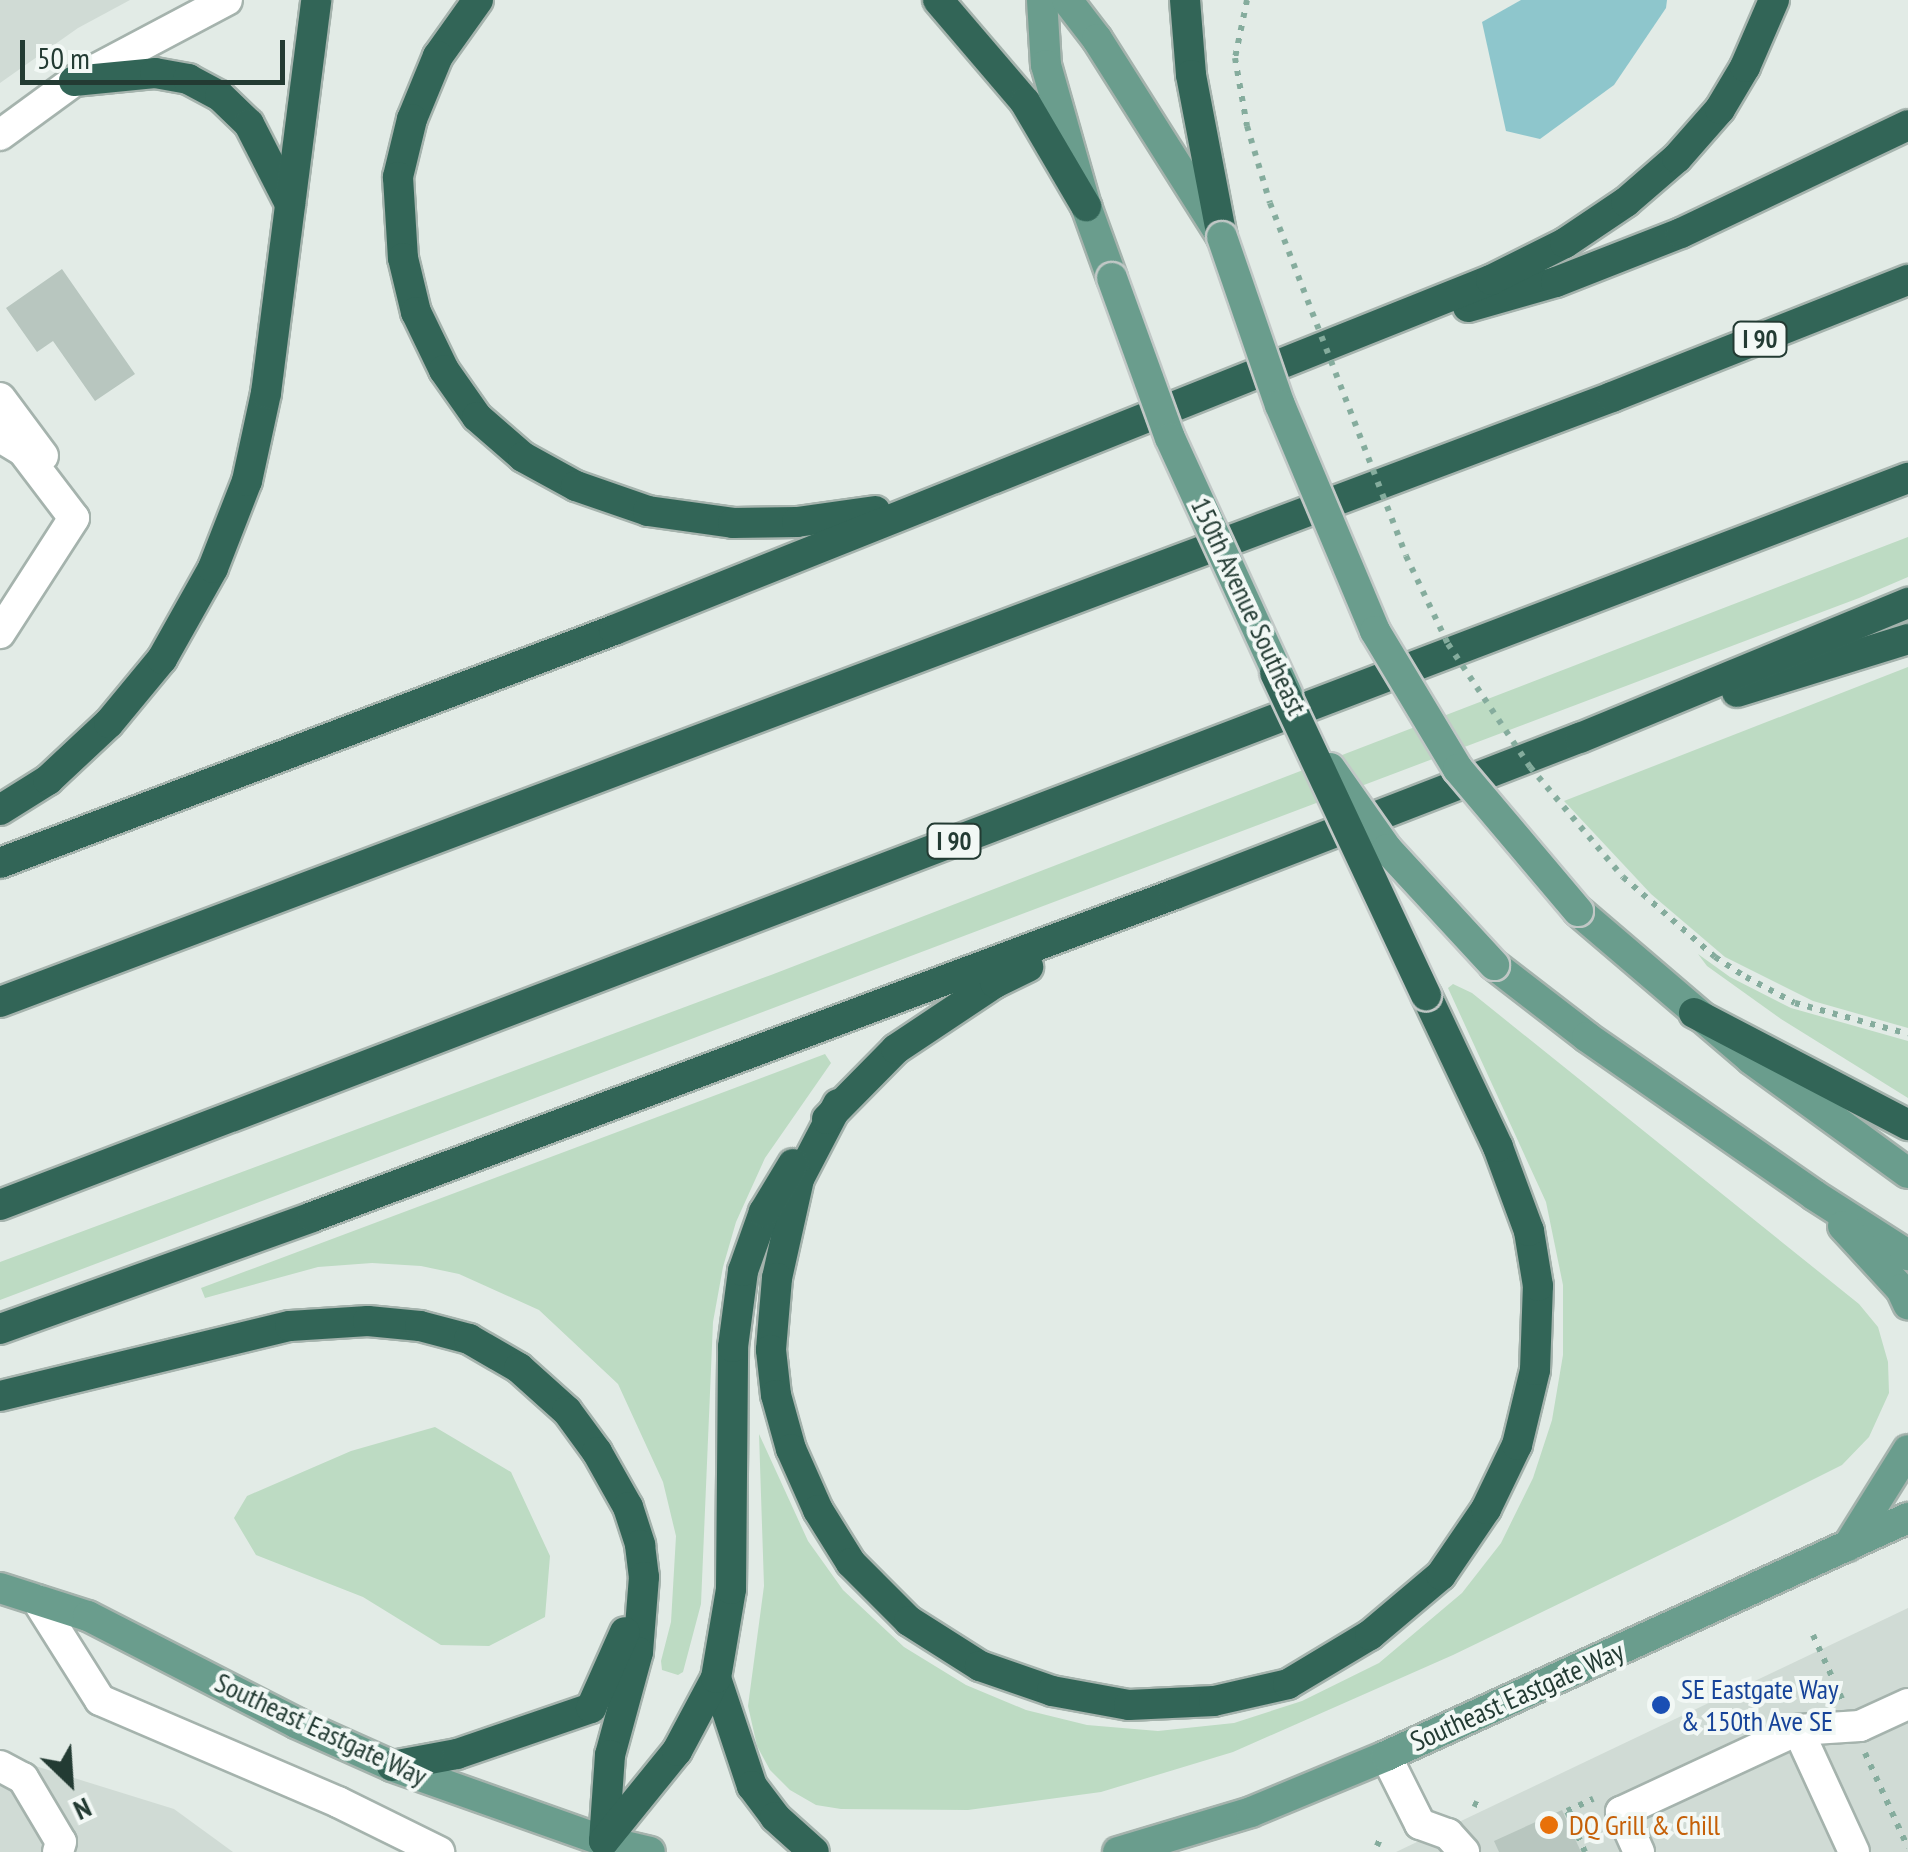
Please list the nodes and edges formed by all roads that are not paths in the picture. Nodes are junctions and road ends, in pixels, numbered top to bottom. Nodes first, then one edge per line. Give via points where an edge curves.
1 (227, 0) edge
2 (316, 0) edge
3 (478, 0) edge
4 (938, 0) edge
5 (1042, 0) edge
6 (1067, 0) edge
7 (1185, 0) edge
8 (1774, 0) edge
9 (74, 81) junction
10 (1908, 124) edge
11 (0, 135) edge
12 (1086, 206) junction
13 (291, 207) junction
14 (1222, 237) junction
15 (1908, 280) edge
16 (1908, 296) edge
17 (1339, 344) junction
18 (1612, 397) junction
19 (0, 398) edge
20 (0, 437) edge
21 (56, 461) dead end
22 (1908, 478) edge
23 (965, 488) junction
24 (1908, 603) edge
25 (0, 633) edge
26 (1908, 639) edge
27 (1275, 673) junction
28 (1580, 738) junction
29 (0, 810) edge
30 (0, 863) edge
31 (1175, 894) junction
32 (0, 1002) edge
33 (1694, 1013) junction
34 (838, 1104) junction
35 (1908, 1125) edge
36 (1908, 1173) edge
37 (1814, 1195) junction
38 (0, 1204) edge
39 (1908, 1255) edge
40 (1908, 1304) edge
41 (0, 1328) edge
42 (0, 1396) edge
43 (1908, 1450) edge
44 (1908, 1518) edge
45 (1848, 1546) junction
46 (644, 1577) junction
47 (0, 1588) edge
48 (37, 1600) junction
49 (716, 1678) junction
50 (1908, 1704) edge
51 (1798, 1730) junction
52 (1386, 1756) junction
53 (0, 1766) edge
54 (392, 1766) junction
55 (1415, 1838) edge
56 (601, 1847) edge
57 (58, 1852) edge
58 (438, 1852) edge
59 (650, 1852) edge
60 (814, 1852) edge
61 (1118, 1852) edge
62 (1464, 1852) edge
63 (1639, 1852) edge
64 (1854, 1852) edge

1 - 9 street
2 - 13 highway
3 - 23 highway via 438,56 412,118 398,177 403,258 416,312 477,417 536,464 648,512 733,523 797,522 858,516
4 - 12 highway via 1025,102
5 - 12 main road, 150th Avenue Southeast via 1046,66
6 - 14 main road
7 - 14 highway via 1191,75
8 - 17 highway via 1720,109 1626,202 1506,273
9 - 11 street
9 - 13 highway via 156,73 188,79 220,96 249,124
10 - 17 highway via 1681,233 1556,282
12 - 27 main road, 150th Avenue Southeast, bridge via 1170,438
13 - 29 highway via 247,481 212,568 162,659 109,723 48,780
14 - 33 main road, bridge via 1280,406 1375,631 1458,768 1578,911
15 - 18 highway, I 90
16 - 18 highway
17 - 23 highway
18 - 32 highway, I 90
19 - 21 street via 50,465
20 - 25 street via 23,451 74,518
22 - 38 highway, I 90
23 - 30 highway via 614,630
24 - 28 highway
26 - 28 highway
27 - 34 highway, bridge via 1498,1147 1529,1231 1538,1286 1535,1370 1517,1445 1486,1509 1441,1574 1370,1635 1288,1684 1214,1700 1129,1705 1052,1691 980,1666 909,1621 851,1563 818,1510 776,1394 771,1350 777,1278 798,1178
27 - 37 main road, 150th Avenue Southeast, bridge via 1338,782 1387,849 1494,964
28 - 31 highway
31 - 34 highway via 995,983 896,1049
31 - 41 highway
33 - 35 highway
33 - 36 main road
34 - 49 highway via 764,1212 742,1270 733,1347 731,1589
37 - 39 main road, 150th Avenue Southeast
37 - 40 main road
42 - 46 highway via 290,1326 368,1321 469,1339 519,1368 567,1411 628,1507
43 - 45 main road
44 - 45 main road, Southeast Eastgate Way
45 - 52 main road, Southeast Eastgate Way
46 - 54 highway via 591,1708 456,1754
46 - 56 highway via 638,1652 610,1755
47 - 48 main road, Southeast Eastgate Way
48 - 54 main road, Southeast Eastgate Way via 88,1616
48 - 58 street via 100,1700
49 - 56 highway via 677,1751
49 - 60 highway via 752,1786
50 - 51 street via 1860,1726
51 - 63 street via 1621,1812
51 - 64 street
52 - 55 street
52 - 61 main road, Southeast Eastgate Way via 1251,1812
53 - 57 street via 24,1778 61,1842
54 - 56 main road, Southeast Eastgate Way
55 - 62 street via 1448,1834
56 - 59 main road, Southeast Eastgate Way

